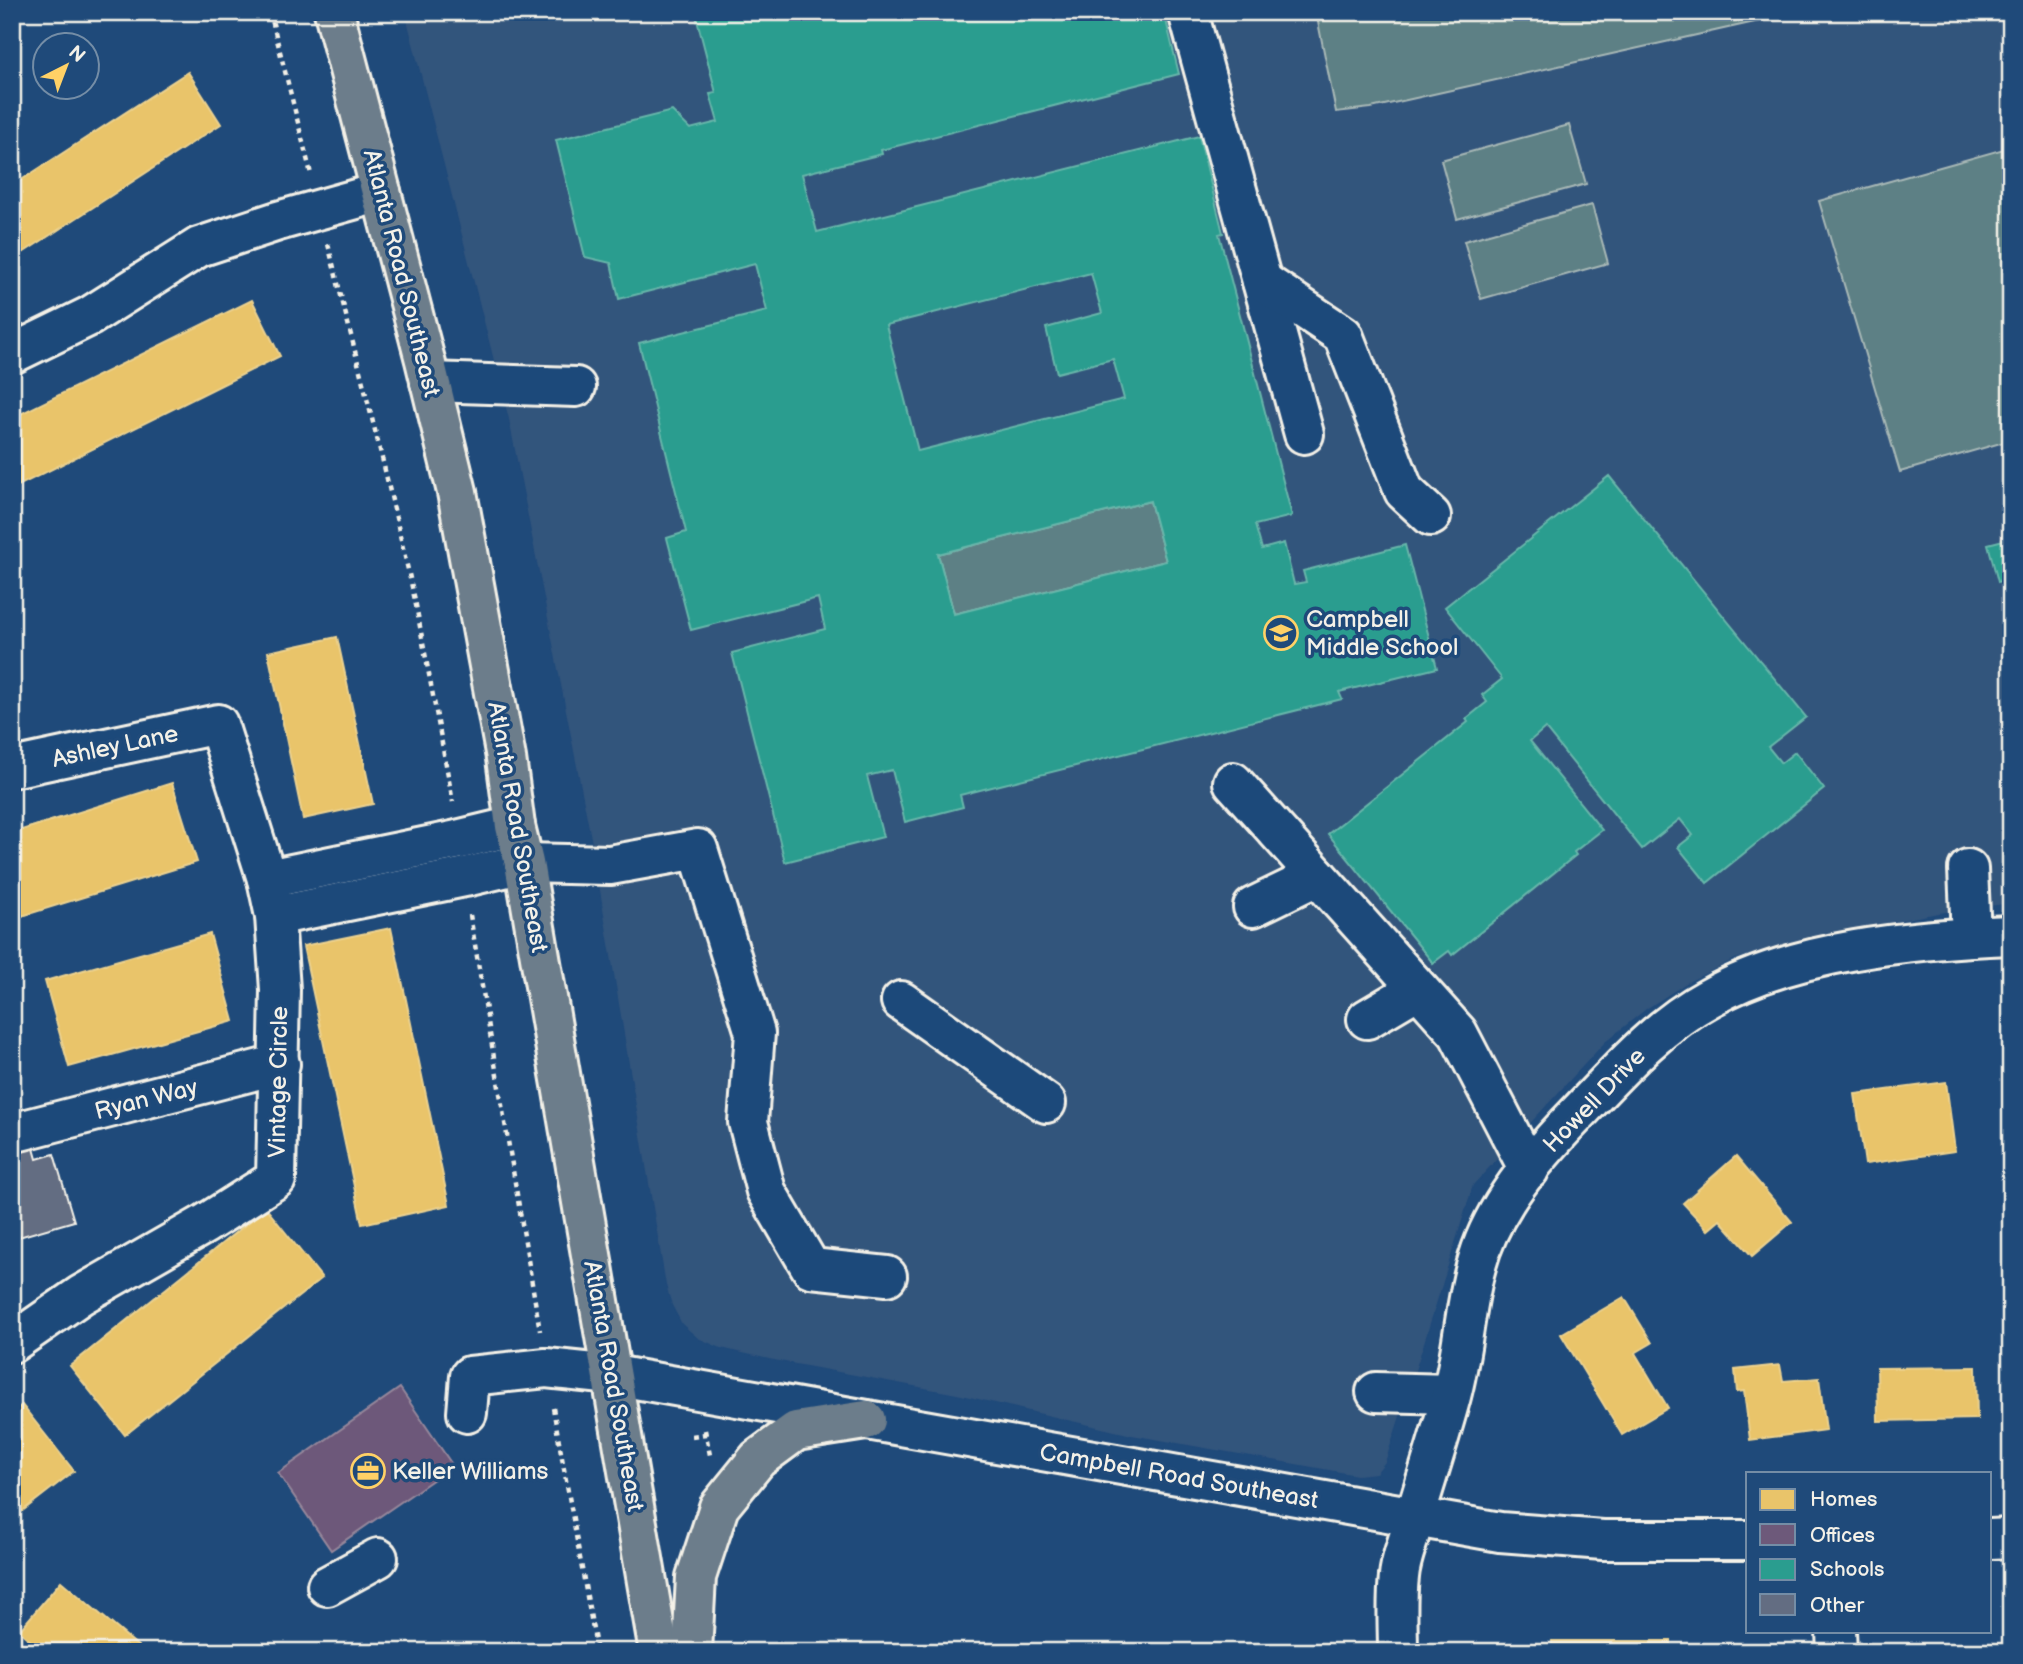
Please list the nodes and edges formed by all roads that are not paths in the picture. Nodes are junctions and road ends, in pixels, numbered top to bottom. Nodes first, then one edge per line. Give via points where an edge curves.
1 (334, 12) edge
2 (1188, 12) edge
3 (381, 192) junction
4 (1262, 281) junction
5 (12, 354) edge
6 (430, 382) junction
7 (576, 387) dead end
8 (1304, 434) dead end
9 (1431, 516) dead end
10 (218, 724) joint
11 (12, 768) edge
12 (1233, 782) dead end
13 (515, 826) junction
14 (524, 863) junction
15 (1968, 869) dead end
16 (1317, 876) junction
17 (267, 879) junction
18 (1253, 906) dead end
19 (275, 916) junction
20 (2011, 935) edge
21 (1971, 937) junction
22 (1418, 989) junction
23 (901, 1001) dead end
24 (1367, 1019) dead end
25 (280, 1064) junction
26 (1046, 1103) dead end
27 (12, 1133) edge
28 (1529, 1170) junction
29 (887, 1276) dead end
30 (12, 1343) edge
31 (613, 1375) junction
32 (1376, 1392) dead end
33 (1451, 1394) junction
34 (467, 1413) dead end
35 (866, 1419) junction
36 (1415, 1518) junction
37 (2011, 1538) edge
38 (1992, 1539) edge
39 (1746, 1540) edge
40 (378, 1558) dead end
41 (327, 1586) dead end
42 (1836, 1632) edge
43 (659, 1652) edge
44 (692, 1652) edge
45 (1398, 1652) edge
46 (1837, 1652) edge

1 - 3 main road, Atlanta Road Southeast
2 - 4 street
3 - 5 street via 199,247 90,316
3 - 6 main road, Atlanta Road Southeast
4 - 8 street
4 - 9 street via 1343,335 1404,491
6 - 7 street
6 - 13 main road, Atlanta Road Southeast via 457,492
10 - 11 street, Ashley Lane
10 - 17 street, Vintage Circle
12 - 16 street
13 - 14 main road, Atlanta Road Southeast
13 - 17 street
14 - 19 street
14 - 29 street via 610,865 698,849 755,1033 748,1122 766,1191 811,1268
14 - 31 main road, Atlanta Road Southeast
15 - 21 street
16 - 18 street
16 - 22 street
17 - 19 street, Vintage Circle
19 - 25 street, Vintage Circle
20 - 21 street, Howell Drive
21 - 28 street, Howell Drive via 1782,966 1707,998 1631,1057
22 - 24 street
22 - 28 street via 1458,1033
23 - 26 street
25 - 27 street, Ryan Way
25 - 30 street, Vintage Circle via 276,1179 81,1295
28 - 33 street, Howell Drive via 1482,1248
31 - 34 street, Campbell Road Southeast via 546,1368 470,1376
31 - 35 street, Campbell Road Southeast
31 - 43 main road, Atlanta Road Southeast
32 - 33 street
33 - 36 street, Howell Drive
35 - 36 street, Campbell Road Southeast
35 - 44 main road via 796,1431 758,1459 719,1507 696,1577
36 - 39 street, Campbell Road Southeast via 1500,1532 1603,1540
36 - 45 street, Howell Drive via 1399,1575
37 - 38 street
40 - 41 street
42 - 46 street

